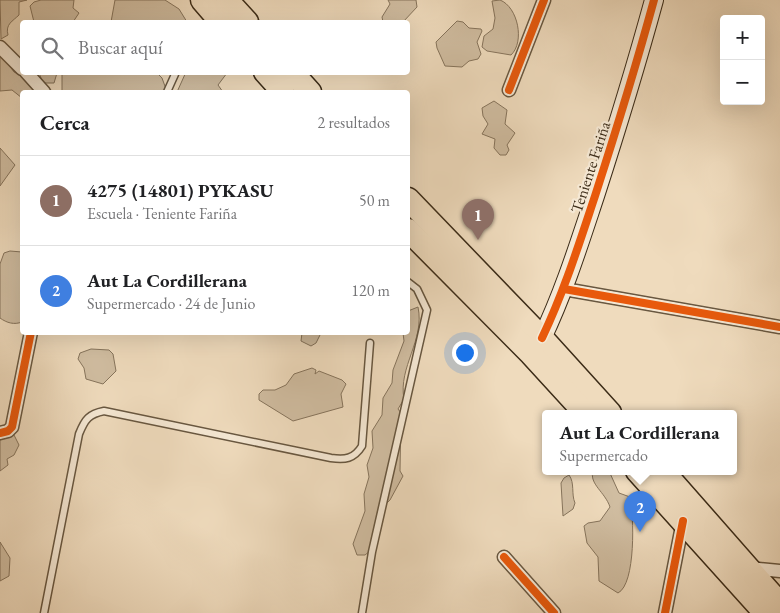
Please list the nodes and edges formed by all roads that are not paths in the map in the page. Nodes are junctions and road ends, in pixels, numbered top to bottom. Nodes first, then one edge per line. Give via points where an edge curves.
1 (202, 0) edge
2 (227, 0) edge
3 (544, 0) edge
4 (654, 0) edge
5 (219, 20) edge
6 (245, 20) edge
7 (0, 47) edge
8 (20, 67) edge
9 (29, 75) edge
10 (175, 75) edge
11 (268, 75) edge
12 (295, 75) edge
13 (42, 90) edge
14 (168, 90) edge
15 (280, 90) edge
16 (308, 90) edge
17 (509, 90) dead end
18 (410, 201) edge
19 (410, 232) edge
20 (410, 284) edge
21 (564, 289) junction
22 (780, 327) edge
23 (30, 335) edge
24 (370, 343) dead end
25 (536, 346) junction
26 (583, 410) edge
27 (607, 410) edge
28 (0, 433) edge
29 (641, 475) edge
30 (667, 475) edge
31 (683, 521) junction
32 (504, 557) dead end
33 (748, 568) junction
34 (780, 571) edge
35 (780, 604) edge
36 (44, 613) edge
37 (362, 613) edge
38 (554, 613) edge
39 (665, 613) edge
40 (765, 613) edge

1 - 5 highway
2 - 6 highway
3 - 17 street
4 - 21 street, Teniente Fariña via 626,102
7 - 8 street
9 - 13 street
10 - 14 lane
11 - 15 highway
12 - 16 highway
18 - 25 highway
19 - 25 highway
20 - 37 lane via 417,289 427,310 372,552
21 - 22 street
21 - 25 street, Teniente Fariña
23 - 28 street via 12,428
24 - 36 lane via 362,446 353,458 330,458 104,411 85,419 79,434
25 - 26 highway
25 - 27 highway
29 - 31 highway
30 - 33 highway
31 - 39 street
31 - 40 highway
32 - 38 street
33 - 34 street
33 - 35 highway

